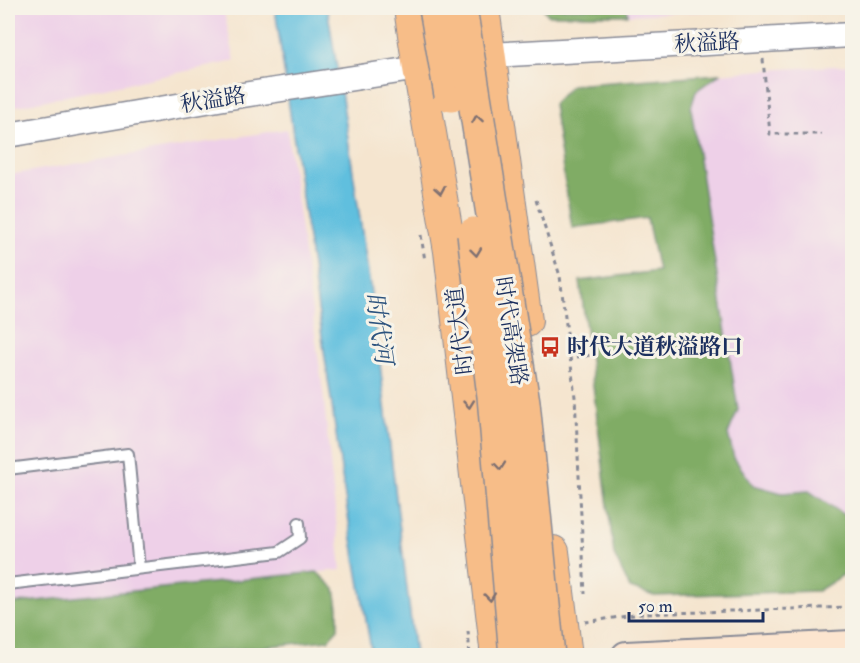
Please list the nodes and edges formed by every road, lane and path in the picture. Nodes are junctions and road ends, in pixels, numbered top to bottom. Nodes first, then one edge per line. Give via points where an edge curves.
1 (411, 8) edge
2 (436, 8) edge
3 (460, 8) edge
4 (483, 8) edge
5 (852, 36) edge
6 (762, 40) junction
7 (490, 55) junction
8 (419, 68) junction
9 (822, 134) dead end
10 (8, 135) edge
11 (536, 200) dead end
12 (609, 353) dead end
13 (576, 357) dead end
14 (8, 469) edge
15 (299, 523) dead end
16 (139, 568) junction
17 (8, 584) edge
18 (585, 598) dead end
19 (852, 607) edge
20 (852, 645) edge
21 (559, 647) edge
22 (497, 656) edge
23 (516, 656) edge
24 (626, 656) edge

1 - 8 main road, 时代大道
2 -> 23 highway, 时代高架路, bridge via 475,237 494,396
21 -> 3 highway, 时代高架路, bridge
4 - 7 main road
5 - 6 street, 秋溢路
6 - 7 street, 秋溢路
6 - 9 path via 770,134
7 - 21 main road via 529,343
8 - 10 street, 秋溢路
8 -> 22 main road, 时代大道 via 450,251
11 - 18 path via 560,276 574,386
12 - 13 path
14 - 16 lane via 128,454
15 - 16 lane via 300,538 279,552
16 - 17 lane
19 - 21 path via 641,614 586,621
20 - 24 main road

